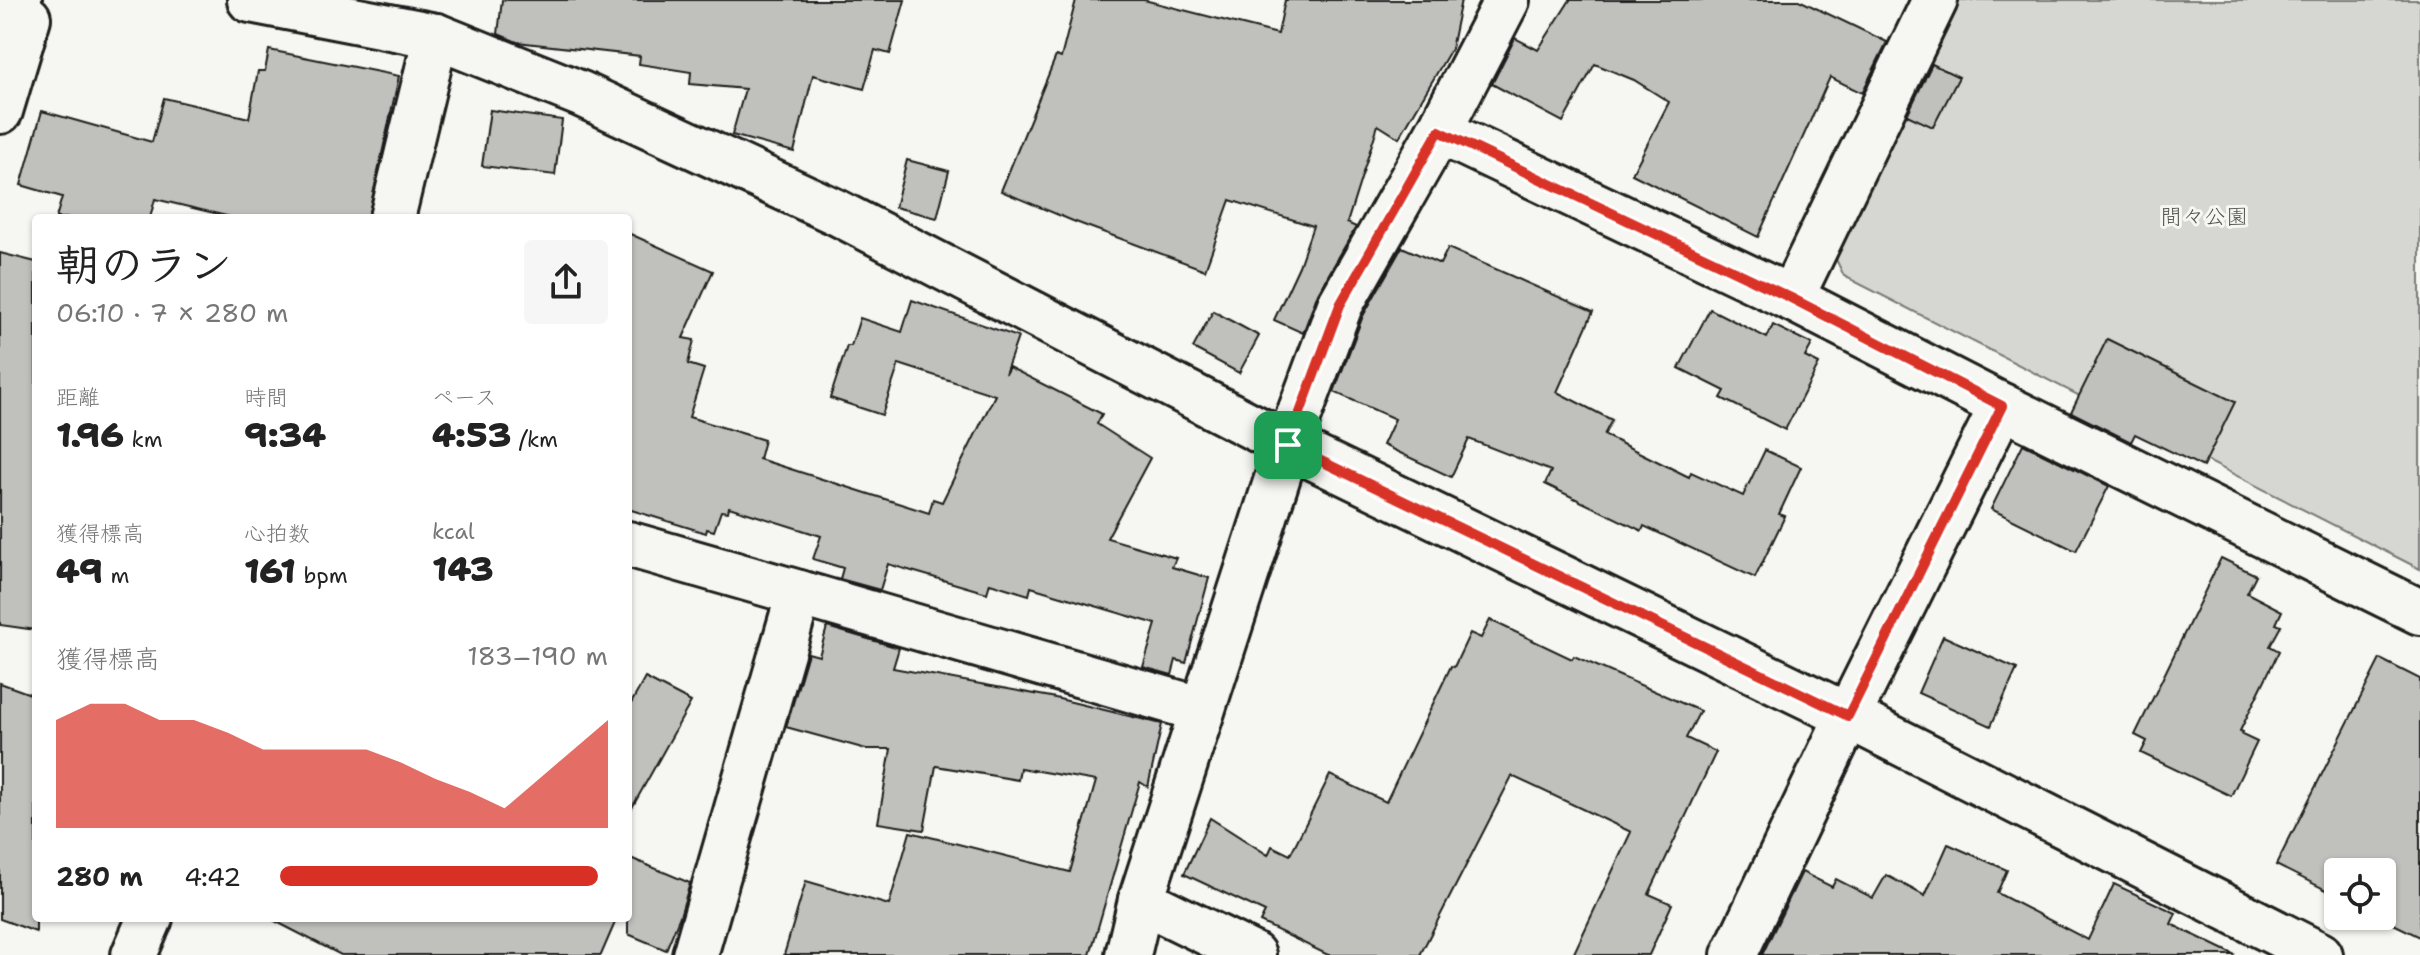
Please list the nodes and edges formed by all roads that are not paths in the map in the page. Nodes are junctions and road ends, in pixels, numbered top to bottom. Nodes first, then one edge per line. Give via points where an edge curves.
1 (19, 0) edge
2 (34, 0) edge
3 (250, 0) edge
4 (1507, 0) edge
5 (1935, 0) edge
6 (436, 36) junction
7 (0, 56) edge
8 (0, 111) edge
9 (1439, 131) junction
10 (393, 214) edge
11 (1791, 298) junction
12 (2002, 406) junction
13 (1288, 445) junction
14 (632, 545) edge
15 (799, 593) junction
16 (2420, 612) edge
17 (1202, 710) junction
18 (1848, 716) junction
19 (1141, 900) junction
20 (148, 922) edge
21 (134, 955) edge
22 (695, 955) edge
23 (1128, 955) edge
24 (1253, 955) edge
25 (1734, 955) edge
26 (2320, 955) edge

1 - 7 main road
2 - 8 main road
3 - 6 main road
4 - 9 main road
5 - 11 main road
6 - 10 main road
6 - 13 main road via 581,94 836,212
9 - 11 main road
9 - 13 main road via 1340,305
11 - 12 main road
12 - 16 main road
12 - 18 main road
13 - 17 main road
13 - 18 main road
14 - 15 main road
15 - 17 main road
15 - 22 main road
17 - 19 main road
18 - 25 main road
18 - 26 main road
19 - 23 main road
19 - 24 main road
20 - 21 main road

